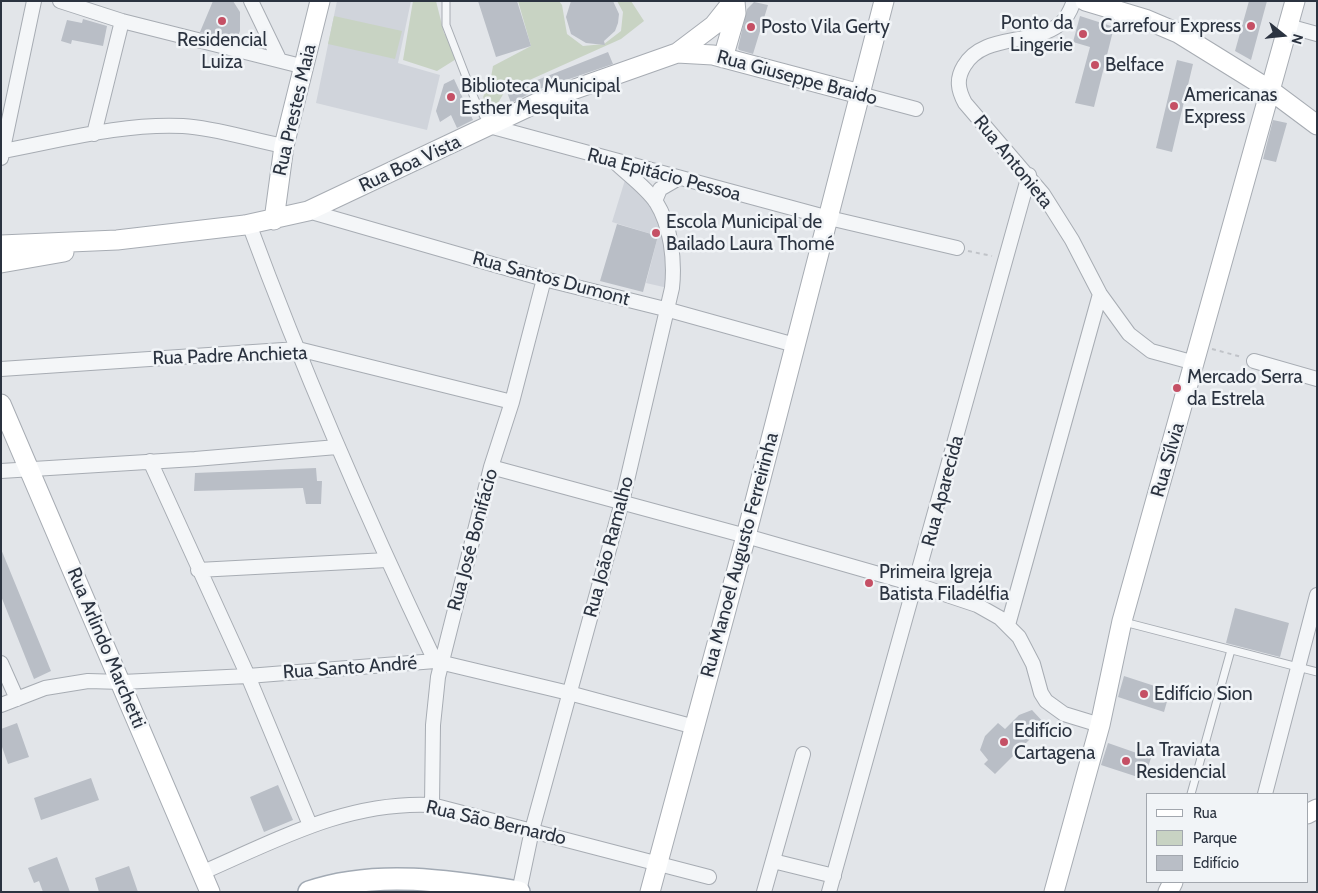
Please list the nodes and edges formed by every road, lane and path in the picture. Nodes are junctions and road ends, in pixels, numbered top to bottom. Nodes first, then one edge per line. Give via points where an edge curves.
1 (34, 1) edge
2 (60, 1) edge
3 (251, 1) edge
4 (320, 1) edge
5 (446, 1) edge
6 (734, 1) edge
7 (884, 1) edge
8 (1074, 1) edge
9 (1085, 1) edge
10 (1294, 1) edge
11 (122, 21) junction
12 (1288, 26) junction
13 (1317, 34) edge
14 (677, 53) junction
15 (723, 58) junction
16 (279, 59) junction
17 (305, 67) junction
18 (1270, 90) junction
19 (860, 94) junction
20 (916, 109) dead end
21 (1317, 125) edge
22 (489, 126) junction
23 (94, 134) junction
24 (284, 146) junction
25 (2, 155) edge
26 (614, 161) junction
27 (1030, 175) junction
28 (679, 178) junction
29 (655, 201) junction
30 (308, 210) junction
31 (828, 218) junction
32 (274, 220) junction
33 (248, 224) junction
34 (117, 240) junction
35 (1, 245) edge
36 (957, 248) joint
37 (1000, 258) dead end
38 (1, 263) edge
39 (544, 279) junction
40 (1100, 294) junction
41 (669, 310) junction
42 (796, 345) junction
43 (1208, 348) dead end
44 (298, 349) junction
45 (1254, 361) joint
46 (1195, 363) junction
47 (1, 369) edge
48 (1317, 379) edge
49 (512, 402) junction
50 (1, 404) edge
51 (337, 447) junction
52 (150, 461) junction
53 (492, 467) junction
54 (27, 469) junction
55 (1, 471) edge
56 (622, 502) junction
57 (746, 536) junction
58 (387, 560) junction
59 (198, 570) junction
60 (917, 585) junction
61 (1317, 595) edge
62 (1122, 621) junction
63 (1008, 625) junction
64 (1231, 650) junction
65 (438, 662) junction
66 (1, 663) edge
67 (1299, 667) junction
68 (1317, 672) edge
69 (248, 676) junction
70 (122, 682) junction
71 (569, 693) junction
72 (17, 699) junction
73 (1, 705) edge
74 (1100, 725) junction
75 (694, 727) junction
76 (803, 754) dead end
77 (1191, 793) edge
78 (1265, 793) edge
79 (432, 805) junction
80 (310, 825) junction
81 (532, 830) junction
82 (773, 861) junction
83 (656, 864) junction
84 (201, 873) junction
85 (834, 876) junction
86 (709, 877) dead end
87 (210, 892) edge
88 (309, 892) edge
89 (519, 892) edge
90 (650, 892) edge
91 (764, 892) edge
92 (829, 892) edge
93 (1054, 892) edge

1 - 25 street
2 - 11 street
3 - 16 street
4 - 17 main road, Rua Prestes Maia
5 - 22 lane via 446,25 475,100
6 - 14 main road, Rua Boa Vista via 714,25
6 - 15 main road via 736,13
7 - 19 main road, Rua Manoel Augusto Ferreirinha
8 - 27 street, Rua Antonieta via 1062,23 1045,33 979,50 969,58 958,82 964,102
9 - 18 main road via 1163,26
10 - 12 main road, Rua Sílvia
11 - 16 street
11 - 23 street
12 - 13 street
12 - 18 main road, Rua Sílvia
14 - 15 main road, Rua Giuseppe Braido
14 - 22 main road, Rua Boa Vista via 541,101
15 - 19 main road, Rua Giuseppe Braido
16 - 17 street
17 - 24 main road, Rua Prestes Maia
18 - 21 main road
18 - 46 main road, Rua Sílvia
19 - 20 street, Rua Giuseppe Braido
19 - 31 main road, Rua Manoel Augusto Ferreirinha
22 - 26 street, Rua Epitácio Pessoa
22 - 30 main road, Rua Boa Vista
23 - 24 street via 185,126
23 - 25 street
24 - 32 main road, Rua Prestes Maia
26 - 28 street, Rua Epitácio Pessoa
26 - 29 street, Rua João Ramalho
27 - 40 street, Rua Antonieta via 1072,240
27 - 60 street, Rua Aparecida
28 - 29 street via 660,189
28 - 31 street, Rua Epitácio Pessoa
29 - 41 street, Rua João Ramalho via 671,248 674,269
30 - 32 main road, Rua Boa Vista
30 - 39 street, Rua Santos Dumont
31 - 36 street, Rua Epitácio Pessoa
31 - 42 main road, Rua Manoel Augusto Ferreirinha
32 - 33 main road, Rua Boa Vista
33 - 34 main road, Rua Boa Vista
33 - 44 street
34 - 35 main road, Rua Boa Vista
34 - 38 main road, Rua Boa Vista
36 - 37 path
39 - 41 street, Rua Santos Dumont
39 - 49 street, Rua José Bonifácio
40 - 46 street, Rua Antonieta via 1140,344 1161,355
40 - 63 street
41 - 42 street, Rua Santos Dumont
41 - 56 street, Rua João Ramalho
42 - 57 main road, Rua Manoel Augusto Ferreirinha
43 - 45 path
44 - 47 street, Rua Padre Anchieta
44 - 49 street, Rua Padre Anchieta
44 - 51 street
45 - 48 street
46 - 62 main road, Rua Sílvia
49 - 53 street, Rua José Bonifácio
50 - 54 main road, Rua Arlindo Marchetti
51 - 52 street
51 - 58 street
52 - 54 street
52 - 59 street
53 - 56 street
53 - 65 street, Rua José Bonifácio
54 - 55 street
54 - 70 main road, Rua Arlindo Marchetti
56 - 57 street
56 - 71 street, Rua João Ramalho
57 - 60 street
57 - 75 main road, Rua Manoel Augusto Ferreirinha
58 - 59 street
58 - 65 street
59 - 69 street
60 - 63 street via 976,605
60 - 85 street, Rua Aparecida
61 - 67 street
62 - 64 lane
62 - 74 main road, Rua Sílvia
63 - 74 street via 1026,648 1046,701 1064,714
64 - 67 lane
64 - 77 lane
65 - 69 street, Rua Santo André
65 - 71 street, Rua Santo André
65 - 79 street, Rua José Bonifácio
66 - 72 street
67 - 68 lane
67 - 78 street
69 - 70 street, Rua Santo André
69 - 80 street
70 - 72 street, Rua Santo André via 62,684
70 - 84 main road, Rua Arlindo Marchetti
71 - 75 street, Rua Santo André
71 - 81 street, Rua João Ramalho
72 - 73 street, Rua Santo André
74 - 93 main road, Rua Sílvia
75 - 83 main road, Rua Manoel Augusto Ferreirinha
76 - 82 street
79 - 80 street, Rua São Bernardo via 388,805
79 - 81 street, Rua São Bernardo
80 - 84 street, Rua São Bernardo
81 - 83 street, Rua São Bernardo
81 - 89 street, Rua João Ramalho
82 - 85 street
82 - 91 street
83 - 86 street, Rua São Bernardo
83 - 90 main road, Rua Manoel Augusto Ferreirinha
84 - 87 main road, Rua Arlindo Marchetti
85 - 92 street, Rua Aparecida
88 - 89 main road via 350,882 438,880

